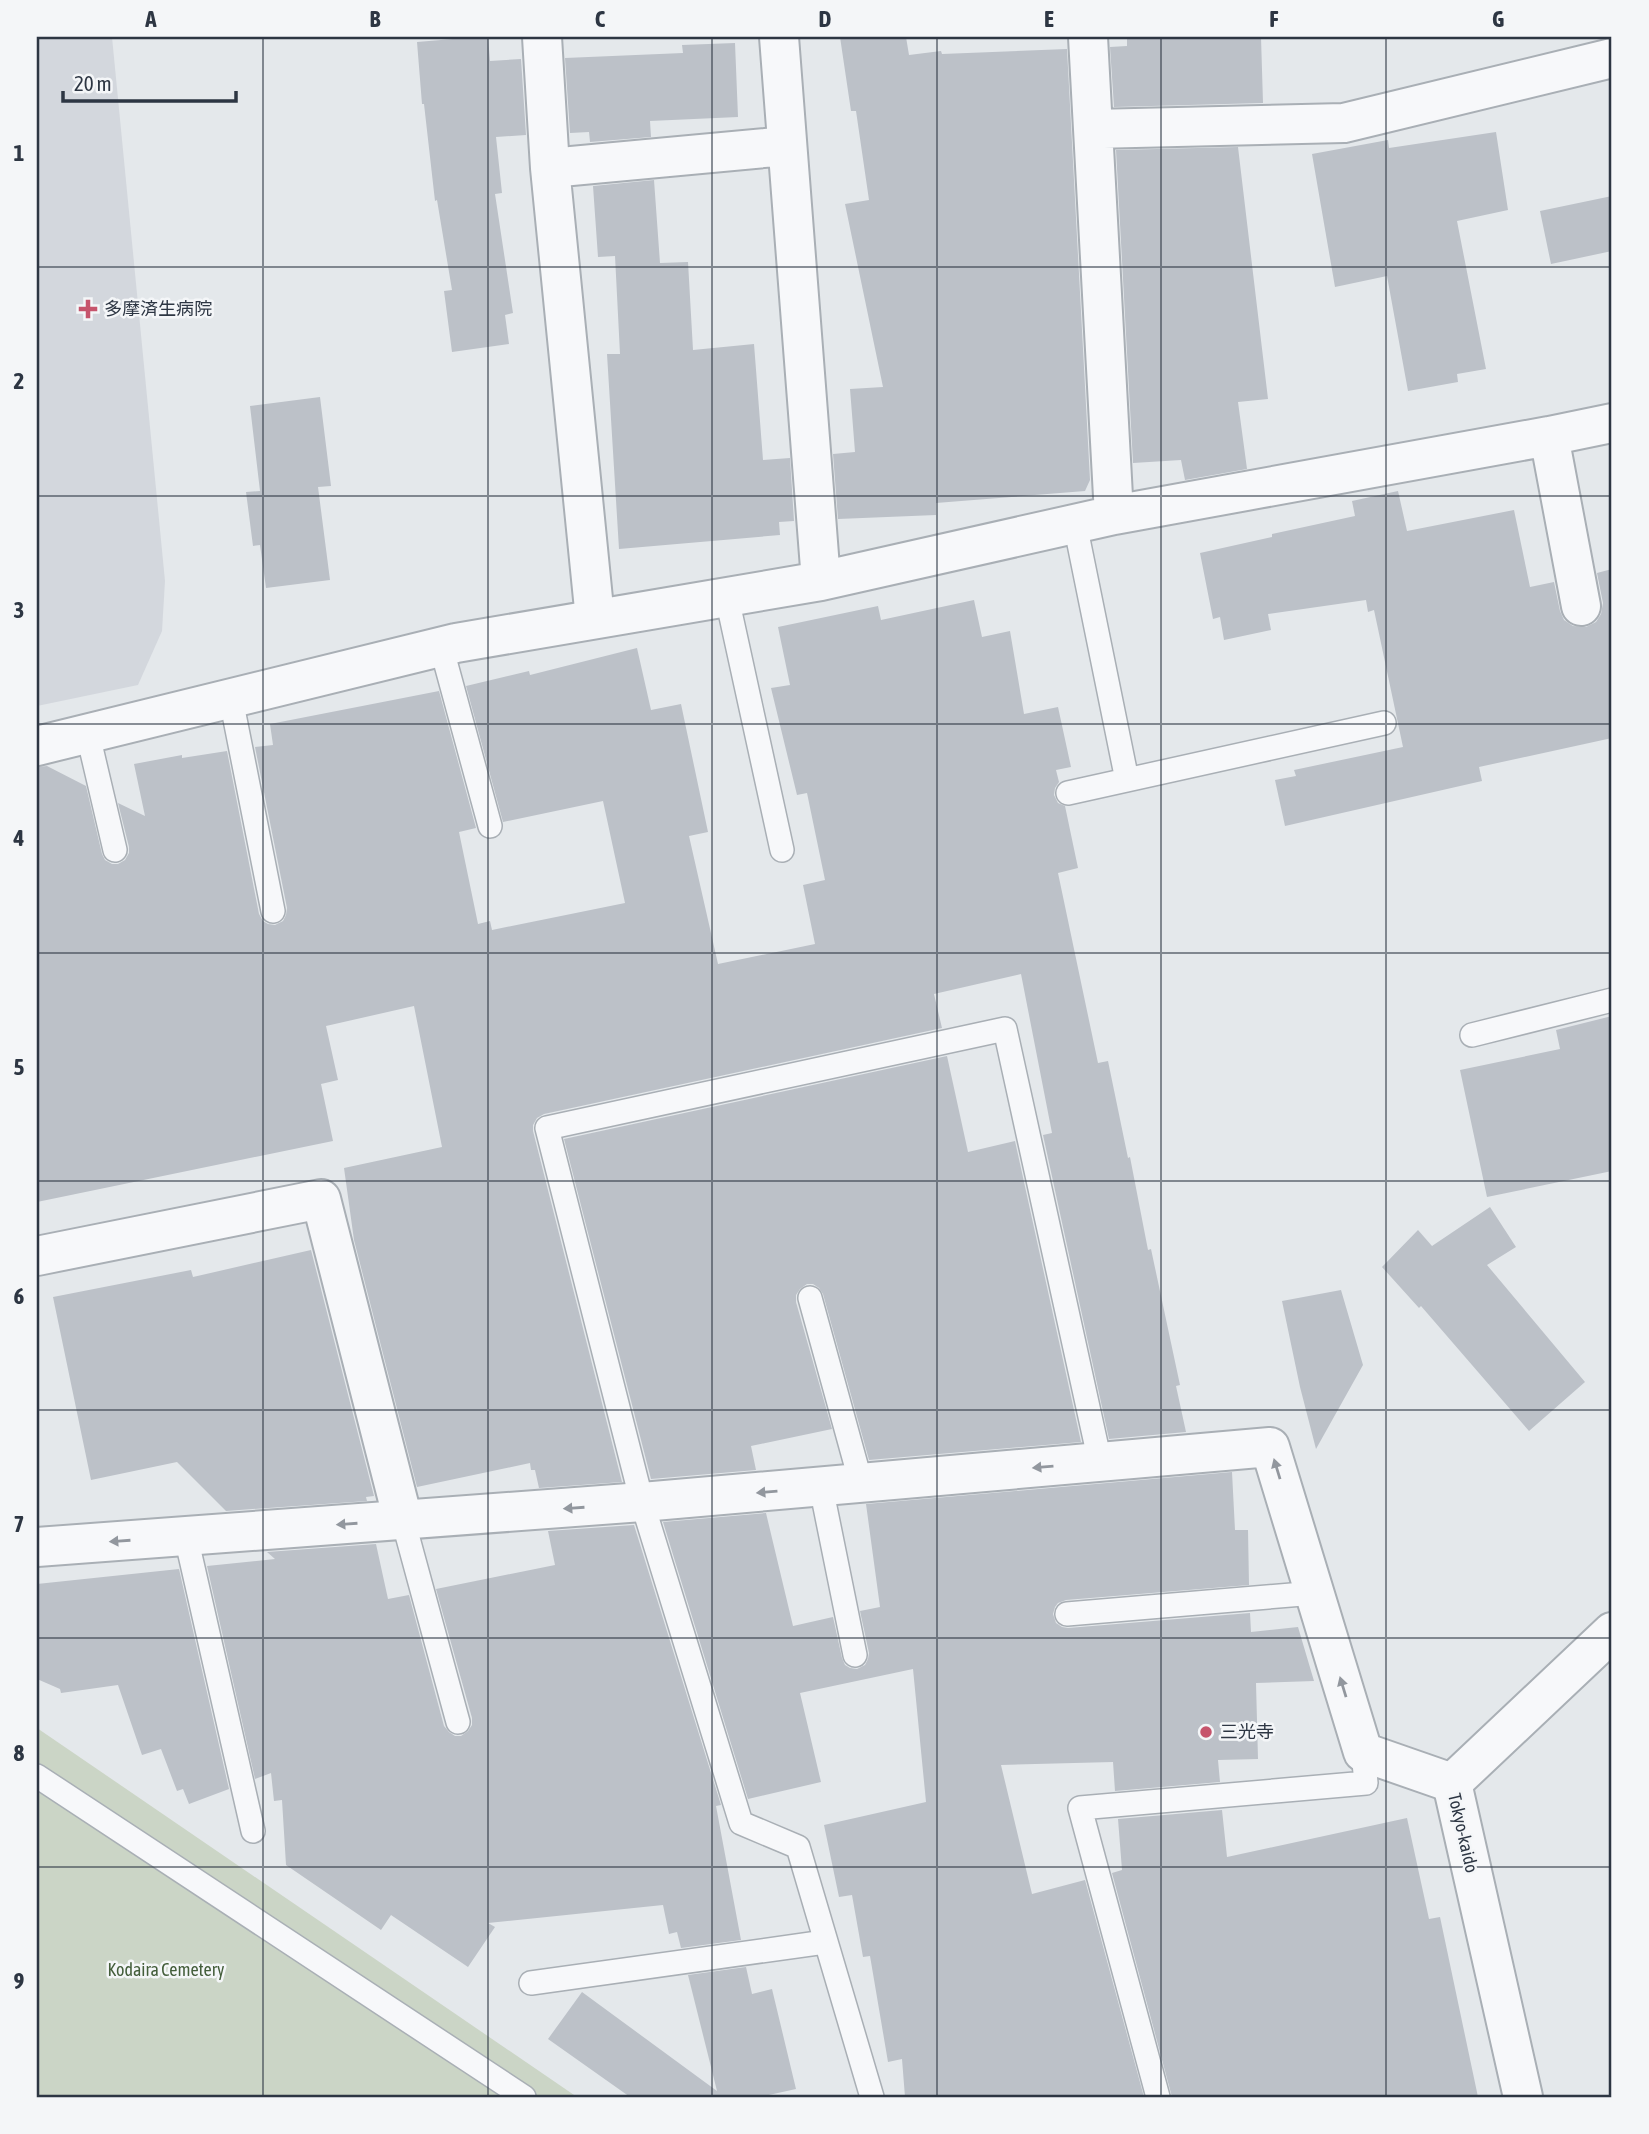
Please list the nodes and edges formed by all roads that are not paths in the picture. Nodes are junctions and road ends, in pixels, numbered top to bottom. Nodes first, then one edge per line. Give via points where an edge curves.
1 (542, 37) edge
2 (779, 37) edge
3 (1088, 37) edge
4 (1612, 58) edge
5 (1093, 128) junction
6 (786, 146) junction
7 (550, 168) junction
8 (1612, 423) edge
9 (1549, 436) junction
10 (1114, 515) junction
11 (1075, 524) junction
12 (821, 582) junction
13 (727, 597) junction
14 (1581, 606) dead end
15 (595, 619) junction
16 (441, 646) junction
17 (231, 699) junction
18 (1384, 723) dead end
19 (88, 735) junction
20 (37, 746) edge
21 (1127, 780) junction
22 (1068, 793) dead end
23 (490, 826) dead end
24 (115, 850) dead end
25 (782, 850) dead end
26 (273, 911) dead end
27 (1612, 1000) edge
28 (1472, 1035) dead end
29 (37, 1256) edge
30 (810, 1298) dead end
31 (1100, 1462) junction
32 (861, 1483) junction
33 (821, 1487) junction
34 (642, 1502) junction
35 (402, 1520) junction
36 (186, 1536) junction
37 (37, 1547) edge
38 (1315, 1593) junction
39 (1067, 1614) dead end
40 (1612, 1632) edge
41 (855, 1655) dead end
42 (458, 1723) dead end
43 (1363, 1752) junction
44 (37, 1776) edge
45 (1452, 1783) junction
46 (253, 1831) dead end
47 (825, 1942) junction
48 (531, 1983) dead end
49 (524, 2097) edge
50 (872, 2097) edge
51 (1158, 2097) edge
52 (1523, 2097) edge

1 - 7 street
2 - 6 street
3 - 5 street
4 - 5 street via 1344,122
5 - 10 street
6 - 7 street
6 - 12 street
7 - 15 street
8 - 9 street
9 - 10 street
9 - 14 street
10 - 11 street
11 - 12 street
11 - 21 lane
12 - 13 street
13 - 15 street
13 - 25 lane
15 - 16 street
16 - 17 street
16 - 23 lane
17 - 19 street
17 - 26 lane
18 - 21 lane
19 - 20 street
19 - 24 lane
21 - 22 lane
27 - 28 lane
29 - 35 street via 321,1199
30 - 32 lane
31 -> 32 street
31 - 34 lane via 1005,1029 547,1128
38 -> 31 street via 1270,1447
32 - 33 street
33 -> 34 street
33 - 41 lane
34 -> 35 street
34 - 47 lane via 741,1822 798,1847
35 -> 36 street
35 - 42 lane
36 -> 37 street
36 - 46 lane
38 - 39 lane
43 -> 38 street
40 - 45 street, Tokyo-kaido
43 - 45 street
43 - 51 lane via 1366,1783 1080,1808
44 - 49 lane
45 - 52 street, Tokyo-kaido
47 - 48 lane
47 - 50 lane

